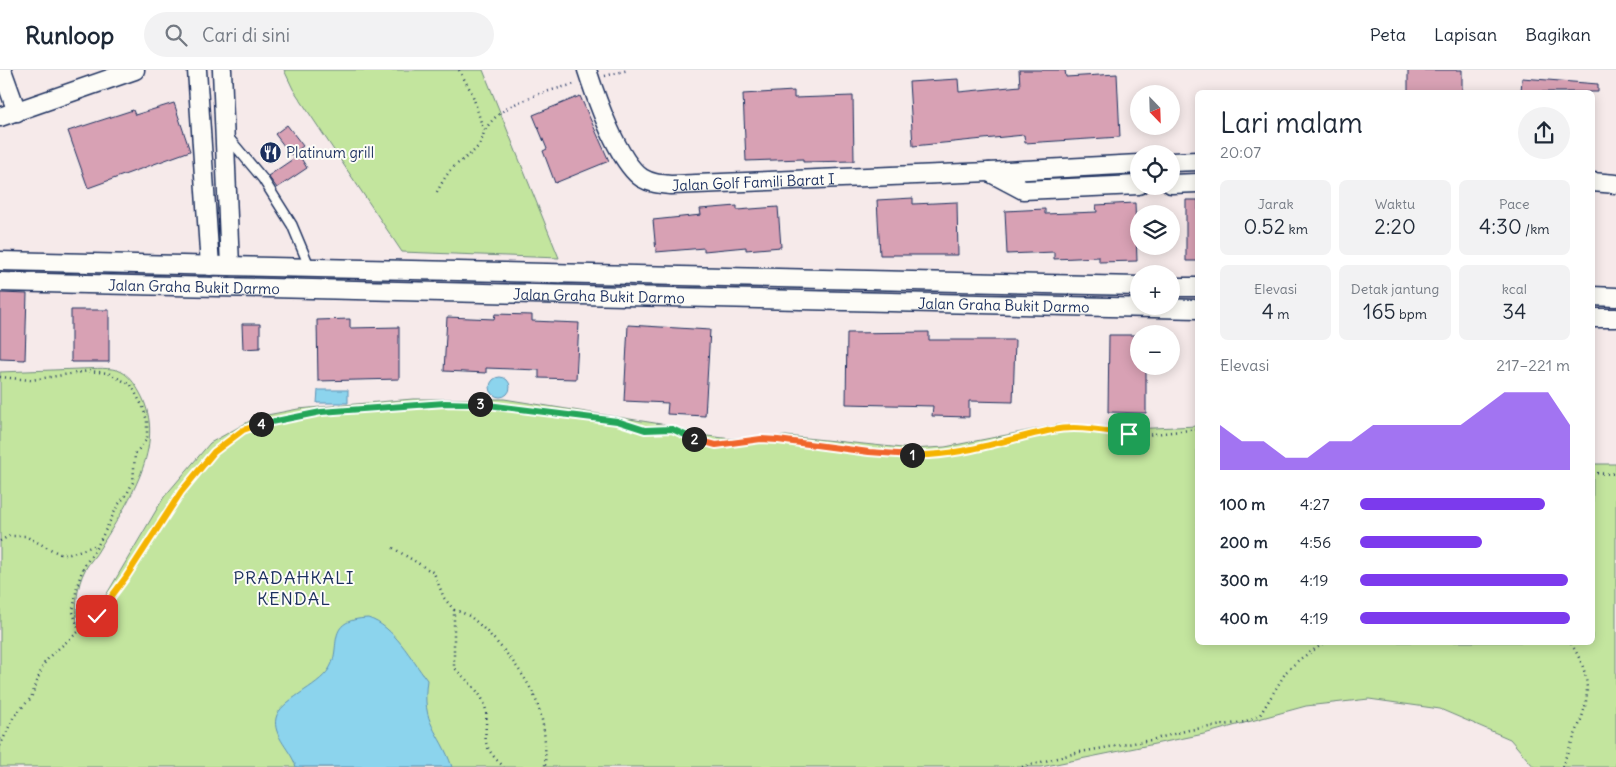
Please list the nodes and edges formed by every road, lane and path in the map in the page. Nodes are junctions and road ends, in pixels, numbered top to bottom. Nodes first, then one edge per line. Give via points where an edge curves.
1 (2, 70) edge
2 (135, 70) edge
3 (197, 70) edge
4 (222, 70) edge
5 (459, 70) edge
6 (628, 70) edge
7 (588, 75) edge
8 (8, 115) edge
9 (484, 132) junction
10 (224, 133) junction
11 (1195, 161) edge
12 (1180, 162) edge
13 (1130, 164) edge
14 (988, 172) junction
15 (1595, 182) edge
16 (1195, 183) edge
17 (1180, 184) edge
18 (1616, 184) edge
19 (1130, 185) edge
20 (437, 192) dead end
21 (0, 261) edge
22 (210, 266) junction
23 (230, 266) junction
24 (310, 268) junction
25 (0, 282) edge
26 (1130, 286) edge
27 (1180, 287) edge
28 (1195, 288) edge
29 (1595, 296) edge
30 (1616, 297) edge
31 (1195, 309) edge
32 (1595, 318) edge
33 (1616, 318) edge
34 (0, 377) edge
35 (1195, 429) edge
36 (1595, 473) edge
37 (1616, 474) edge
38 (0, 541) edge
39 (98, 545) junction
40 (393, 548) dead end
41 (454, 610) junction
42 (79, 631) junction
43 (1321, 645) edge
44 (1572, 645) edge
45 (0, 746) edge
46 (504, 767) edge
47 (545, 767) edge
48 (1022, 767) edge
49 (1562, 767) edge

1 - 8 street
2 - 8 street
3 - 22 street
4 - 10 street
5 - 9 path via 472,93
6 - 7 path
7 - 9 path via 509,108 491,119
7 - 14 street, Jalan Golf Famili Barat I via 625,162 641,178 653,184
9 - 20 path via 482,143 471,156 455,165
10 - 23 street
10 - 24 lane via 263,179 292,225
11 - 12 street
13 - 14 street, Jalan Golf Famili Barat I
14 - 19 street, Jalan Golf Famili Barat I via 1023,190
15 - 18 street
16 - 17 street
21 - 22 street, Jalan Graha Bukit Darmo
22 - 23 street, Jalan Graha Bukit Darmo
23 - 24 street, Jalan Graha Bukit Darmo
24 - 26 street, Jalan Graha Bukit Darmo
25 - 31 street, Jalan Graha Bukit Darmo
27 - 28 street
29 - 30 street
32 - 33 street
34 - 39 path via 31,380 89,371 108,373 132,385 147,421 147,439 135,454 133,482
35 - 42 path via 1146,435 1082,428 1053,430 929,456 770,440 716,445 698,442 672,429 645,430 617,421 483,404 445,403 321,412 243,430 214,452 181,492 110,600
36 - 37 path
38 - 39 path via 10,536 25,536 60,554
39 - 42 path via 83,568 77,586 73,612
40 - 41 path via 434,573 444,598
41 - 46 path via 454,666 484,703 486,742
41 - 47 path via 470,616 482,627 525,680 538,704 544,726
42 - 45 path via 43,665 31,698 14,716
43 - 48 path via 1286,672 1260,715 1244,722 1080,752
44 - 49 path via 1585,672 1588,690 1585,710

